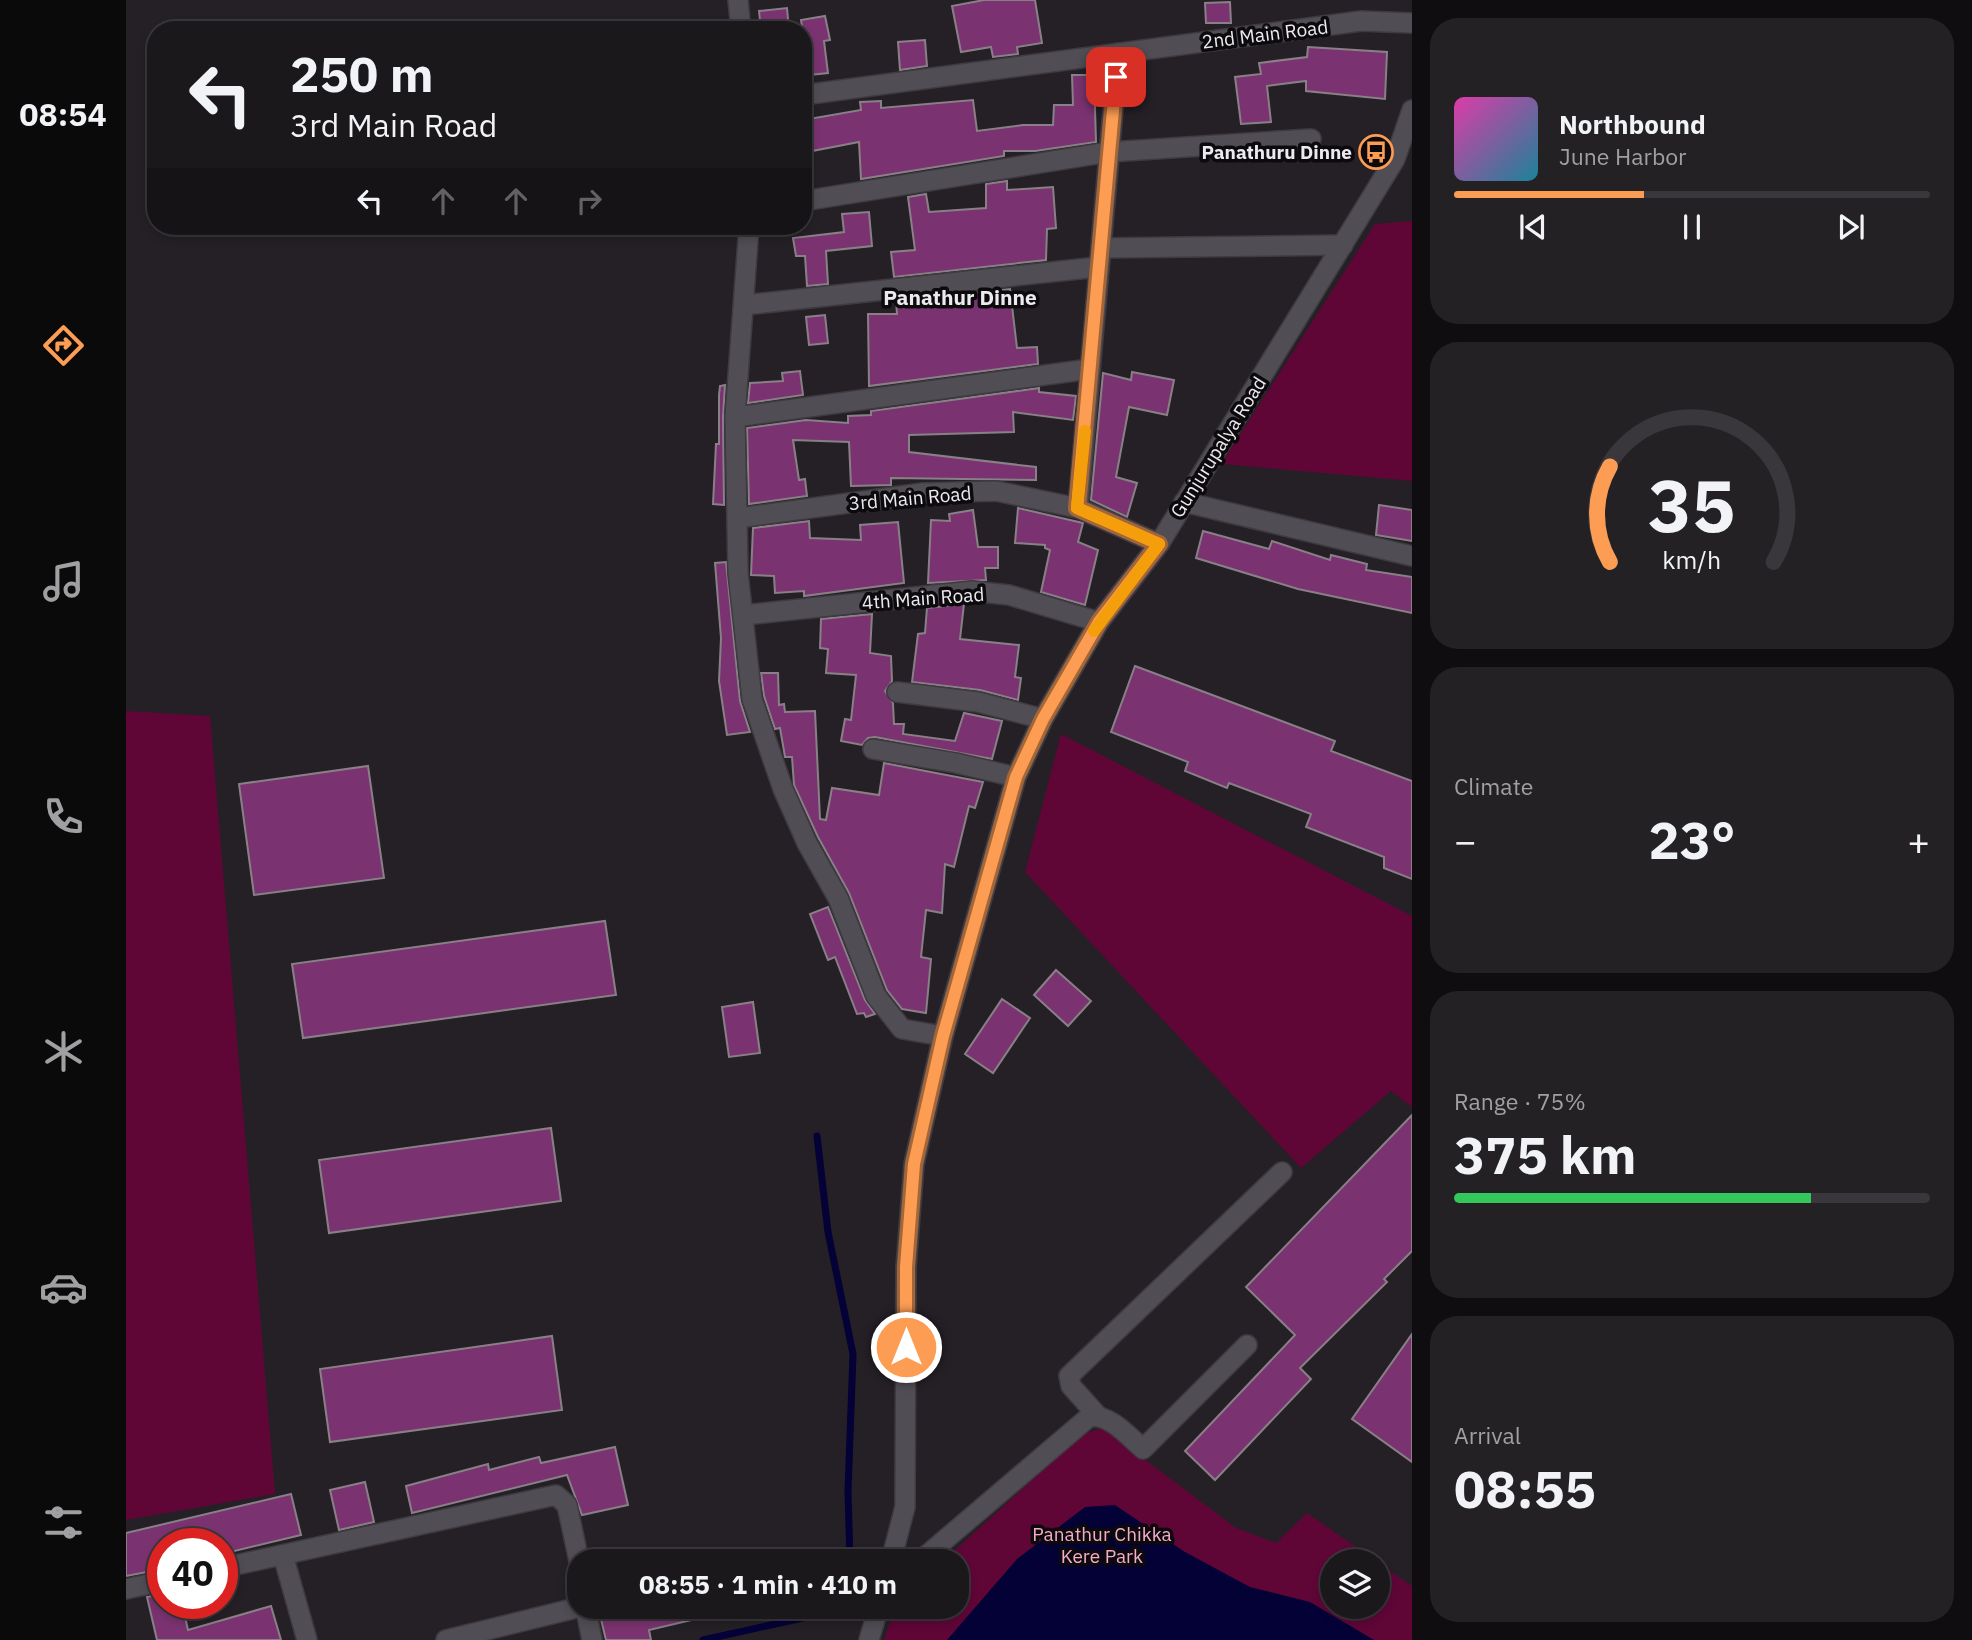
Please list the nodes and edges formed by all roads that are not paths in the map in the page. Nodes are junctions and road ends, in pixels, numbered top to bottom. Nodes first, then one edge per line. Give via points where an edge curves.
1 (738, 0) edge
2 (740, 21) edge
3 (1412, 23) edge
4 (1118, 52) junction
5 (812, 95) edge
6 (1412, 110) edge
7 (1311, 139) dead end
8 (1109, 152) junction
9 (812, 200) edge
10 (748, 235) edge
11 (1343, 245) junction
12 (1100, 258) junction
13 (744, 306) junction
14 (1090, 369) junction
15 (735, 417) junction
16 (1184, 502) junction
17 (1077, 508) junction
18 (738, 518) junction
19 (1159, 544) junction
20 (1412, 556) edge
21 (744, 615) junction
22 (1099, 622) junction
23 (897, 692) dead end
24 (1043, 719) junction
25 (873, 749) dead end
26 (1016, 777) junction
27 (943, 1036) junction
28 (1282, 1172) dead end
29 (1247, 1345) dead end
30 (1097, 1415) junction
31 (576, 1549) edge
32 (894, 1549) edge
33 (934, 1549) edge
34 (283, 1555) junction
35 (238, 1565) edge
36 (147, 1584) edge
37 (126, 1589) edge
38 (567, 1610) edge
39 (587, 1619) edge
40 (875, 1619) edge
41 (307, 1640) edge
42 (446, 1640) edge
43 (593, 1640) edge
44 (869, 1640) edge

1 - 2 street
3 - 4 street, 2nd Main Road via 1361,21
4 - 5 street, 2nd Main Road
4 - 8 street
6 - 11 street, Gunjurupalya Road via 1395,159
7 - 8 street
8 - 9 street
8 - 12 street
10 - 13 street
11 - 12 street
11 - 16 street, Gunjurupalya Road
12 - 13 street
12 - 14 street
13 - 15 street
14 - 15 street
14 - 17 street
15 - 18 street
16 - 19 street, Gunjurupalya Road
16 - 20 street
17 - 18 street, 3rd Main Road via 996,491 923,493
17 - 19 street, 3rd Main Road
18 - 21 street
19 - 22 street, Gunjurupalya Road
21 - 22 street, 4th Main Road via 972,591 1009,595
21 - 27 street via 752,699 778,777 838,898 876,996 902,1029
22 - 24 street, Gunjurupalya Road
23 - 24 street via 978,702
24 - 26 street, Gunjurupalya Road
25 - 26 street
26 - 27 street, Gunjurupalya Road
27 - 32 street, Gunjurupalya Road via 914,1164 906,1267 905,1507
28 - 30 street via 1069,1376 1070,1386
29 - 30 street via 1143,1449
30 - 33 street via 1088,1417
31 - 34 street via 567,1505 556,1495
34 - 35 street
34 - 41 street
36 - 37 street
38 - 42 street
39 - 43 street
40 - 44 street

